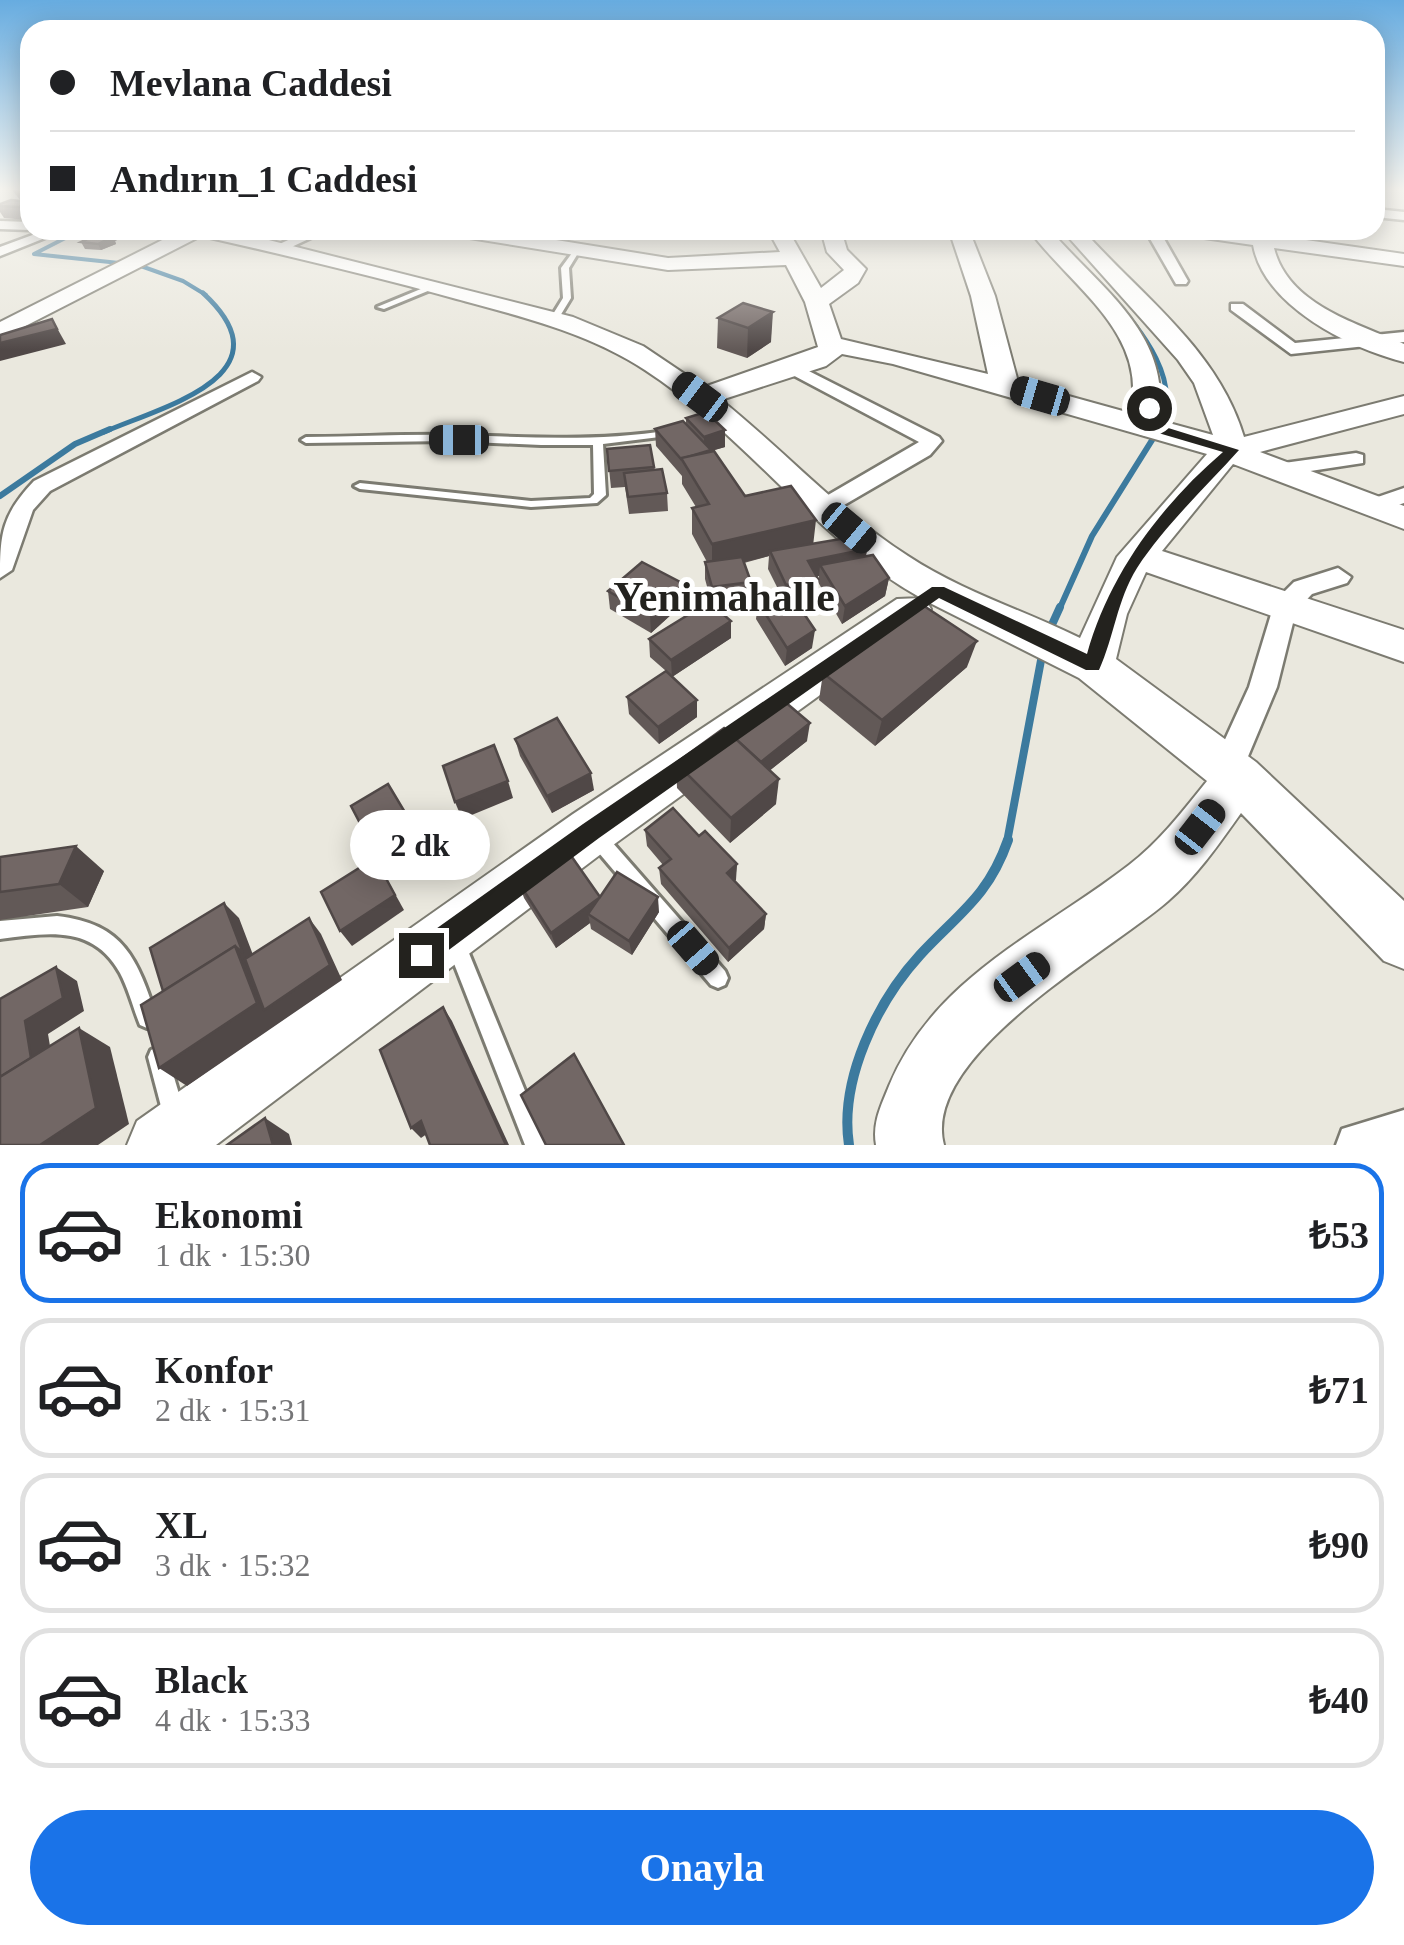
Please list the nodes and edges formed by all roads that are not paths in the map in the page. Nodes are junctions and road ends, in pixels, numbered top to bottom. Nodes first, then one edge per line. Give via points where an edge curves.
1 (149, 243) edge
2 (166, 243) edge
3 (263, 243) edge
4 (289, 243) edge
5 (538, 243) edge
6 (787, 243) edge
7 (835, 243) edge
8 (964, 243) edge
9 (1051, 243) edge
10 (1085, 243) edge
11 (1160, 243) edge
12 (1263, 243) edge
13 (1309, 243) edge
14 (280, 247) junction
15 (578, 250) junction
16 (796, 258) junction
17 (1404, 260) edge
18 (118, 263) junction
19 (1181, 281) dead end
20 (436, 286) junction
21 (817, 302) junction
22 (381, 306) dead end
23 (1236, 307) dead end
24 (0, 316) edge
25 (554, 319) junction
26 (0, 332) edge
27 (1404, 337) edge
28 (1373, 339) junction
29 (834, 346) junction
30 (1404, 354) edge
31 (794, 368) junction
32 (252, 377) dead end
33 (1005, 386) junction
34 (700, 397) junction
35 (1404, 405) edge
36 (1147, 425) junction
37 (680, 432) edge
38 (306, 440) dead end
39 (598, 442) junction
40 (1219, 446) junction
41 (1356, 459) dead end
42 (1284, 469) junction
43 (360, 486) dead end
44 (1394, 506) edge
45 (824, 507) junction
46 (1138, 556) junction
47 (0, 570) edge
48 (1338, 578) dead end
49 (938, 591) junction
50 (1284, 608) junction
51 (1404, 646) edge
52 (1085, 660) junction
53 (1233, 772) junction
54 (591, 831) junction
55 (0, 930) edge
56 (451, 933) junction
57 (1404, 941) edge
58 (718, 978) dead end
59 (1404, 1132) edge
60 (170, 1138) edge
61 (536, 1145) edge
62 (910, 1145) edge
63 (1358, 1145) edge

1 - 18 street
2 - 18 street
3 - 14 street
4 - 14 street
5 - 15 street
6 - 16 street
7 - 21 street via 856,269
8 - 33 street
9 - 36 street via 1126,324 1150,392
10 - 40 street via 1174,335 1212,392 1229,429
11 - 19 street
12 - 28 street via 1284,293
13 - 17 street
14 - 20 street
15 - 16 street via 687,265
15 - 25 lane via 566,268 566,303
16 - 21 street
18 - 24 street
18 - 26 street
20 - 22 lane
20 - 25 street
21 - 29 street
23 - 28 street via 1290,349
25 - 34 street via 640,354
27 - 28 street
28 - 30 street
29 - 31 street
29 - 33 street
31 - 34 street
31 - 45 street via 932,441
32 - 47 street via 42,486 22,508
33 - 36 street
34 - 45 street via 720,424
35 - 40 street
36 - 40 street
37 - 39 lane
38 - 39 lane
39 - 43 lane via 600,495 593,500 531,504
40 - 42 street
40 - 46 street via 1209,471
41 - 42 street
42 - 44 street
45 - 49 street
46 - 50 street
46 - 52 street
48 - 50 street via 1303,588
49 - 52 street
49 - 54 street
50 - 51 street
50 - 53 street
52 - 53 street
53 - 57 street
53 - 62 street via 1155,878 948,1036 913,1106
54 - 56 street
54 - 58 lane
55 - 60 lane via 69,922 86,926 113,949 140,996
56 - 60 street
56 - 61 lane
59 - 63 street

